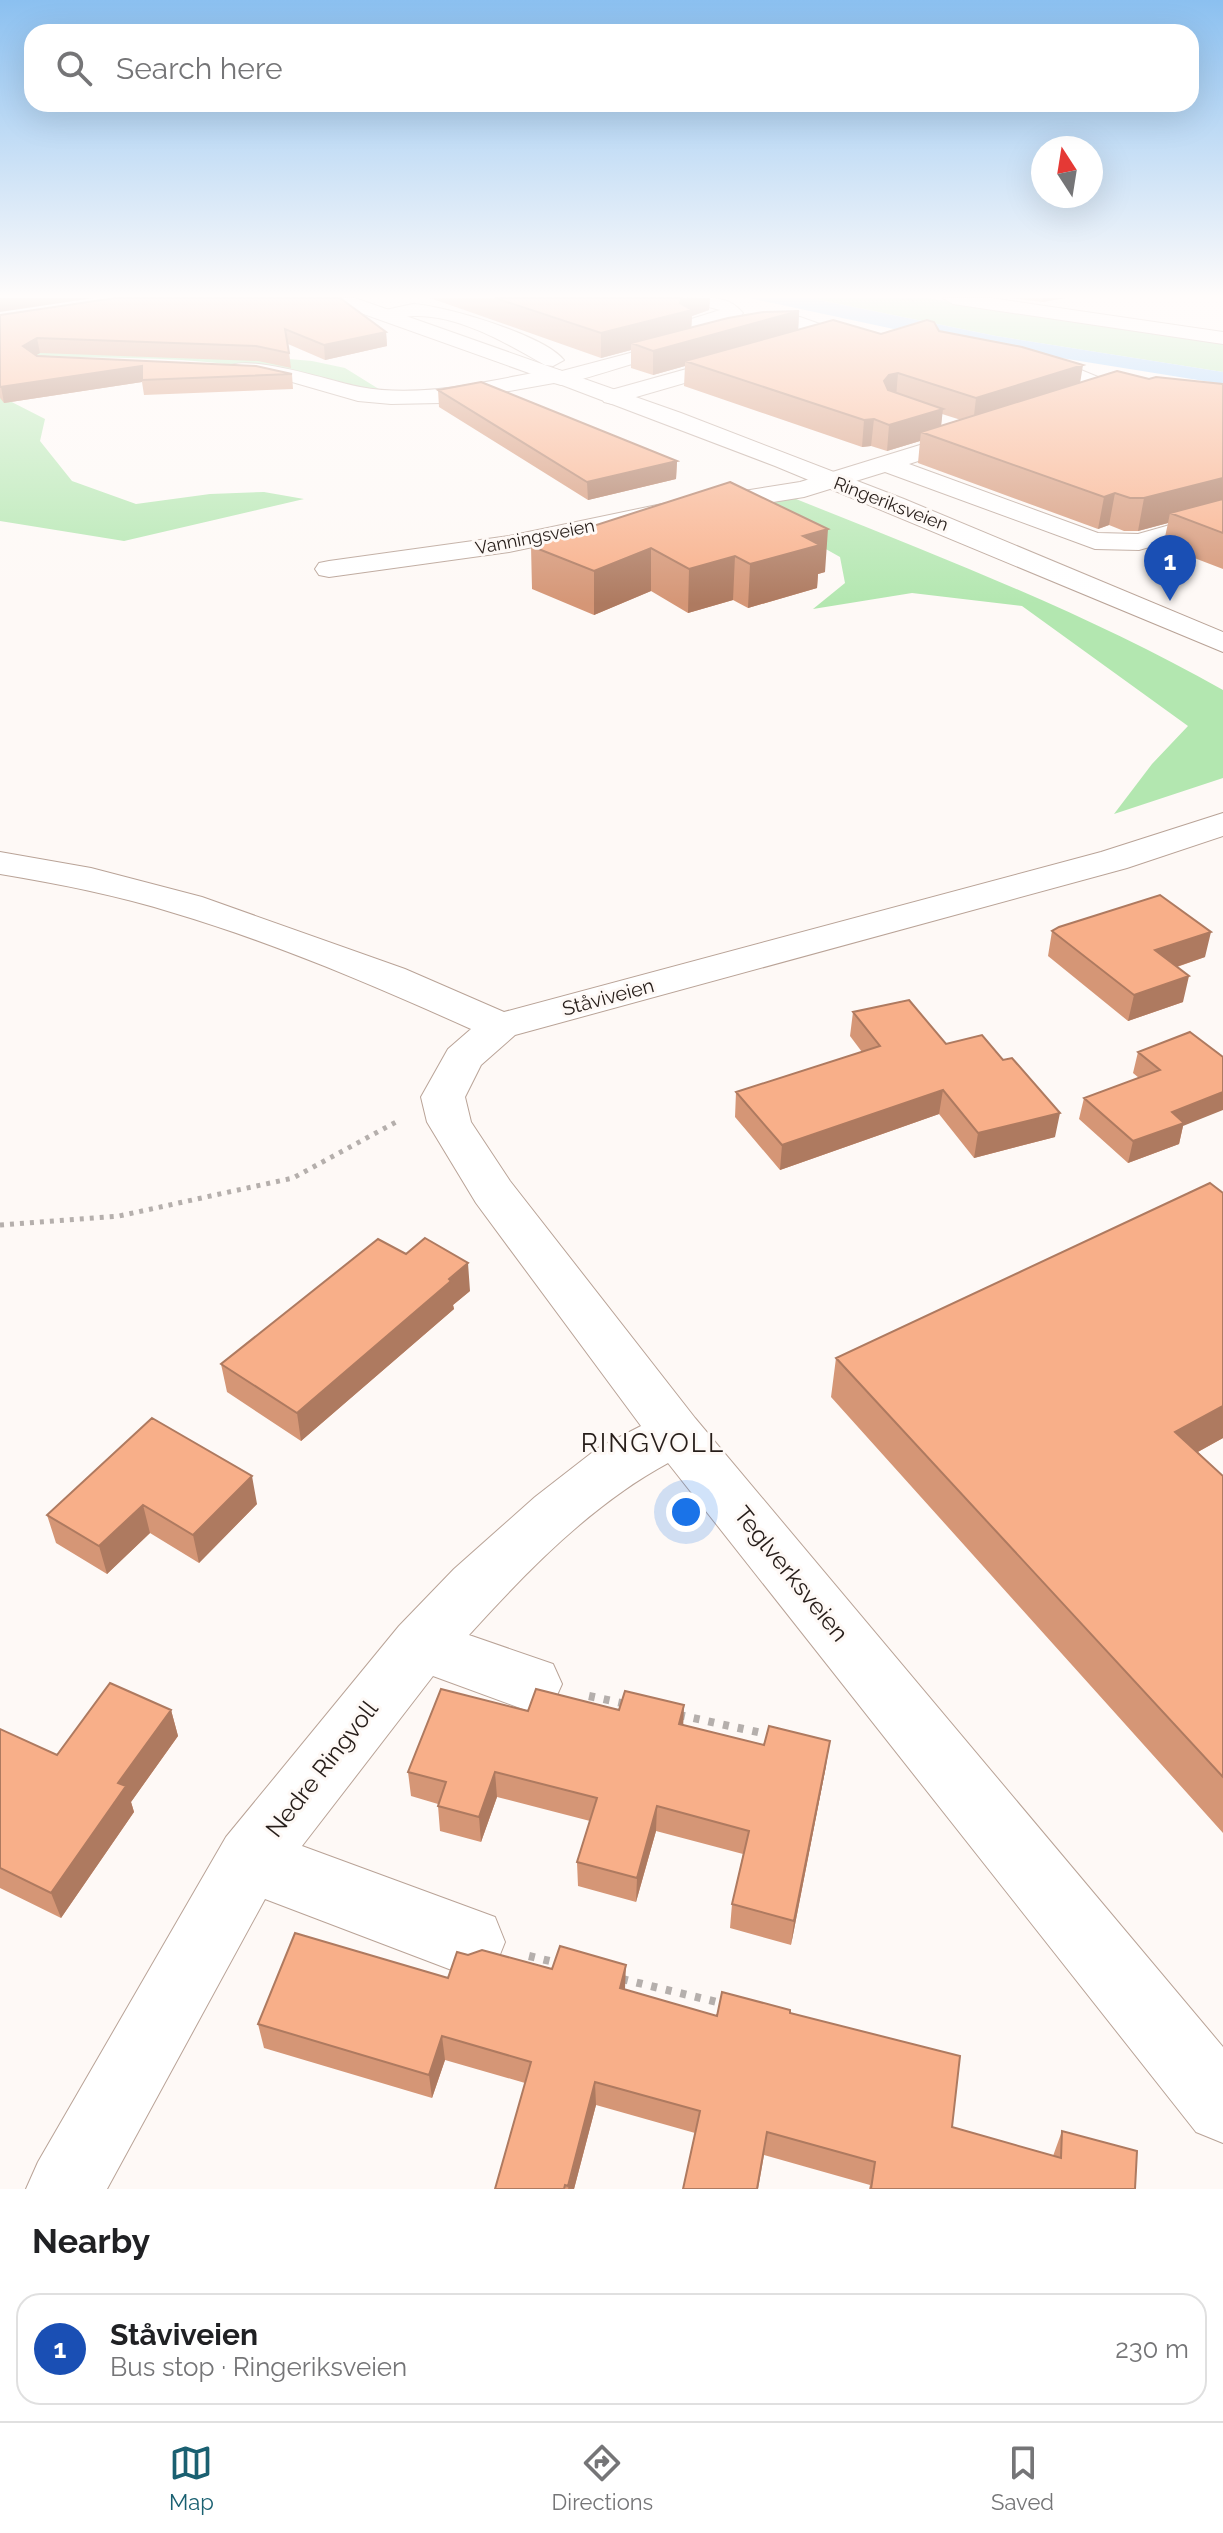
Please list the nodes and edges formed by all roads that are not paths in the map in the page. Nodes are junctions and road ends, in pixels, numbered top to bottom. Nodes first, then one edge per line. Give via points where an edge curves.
1 (620, 400) edge
2 (1081, 400) edge
3 (1182, 400) edge
4 (1070, 404) edge
5 (1223, 406) edge
6 (934, 422) edge
7 (1001, 426) edge
8 (973, 435) junction
9 (887, 464) junction
10 (834, 481) junction
11 (741, 501) junction
12 (1223, 518) edge
13 (720, 528) edge
14 (329, 569) dead end
15 (1221, 641) edge
16 (1223, 824) edge
17 (0, 863) edge
18 (500, 1026) junction
19 (676, 1433) junction
20 (421, 1645) junction
21 (531, 1684) road end
22 (250, 1860) junction
23 (470, 1942) road end
24 (1223, 2105) edge
25 (68, 2188) edge

1 - 10 street, Ringeriksveien
2 - 4 street
3 - 5 street
6 - 8 street
7 - 8 street, Vanningsveien
8 - 9 street, Vanningsveien
9 - 10 street, Vanningsveien
9 - 12 street via 1095,541 1139,542
10 - 11 street, Vanningsveien
10 - 15 street, Ringeriksveien
11 - 13 street via 747,513
11 - 14 street, Vanningsveien via 509,544
16 - 18 street, Ståviveien via 1114,860
17 - 18 street via 91,879 189,905 391,978
18 - 19 street, Teglverksveien via 463,1058 443,1097 449,1122 493,1192
19 - 20 street, Nedre Ringvoll via 618,1464 555,1513
19 - 24 street, Teglverksveien
20 - 21 street
20 - 22 street, Nedre Ringvoll
22 - 23 street
22 - 25 street, Nedre Ringvoll

